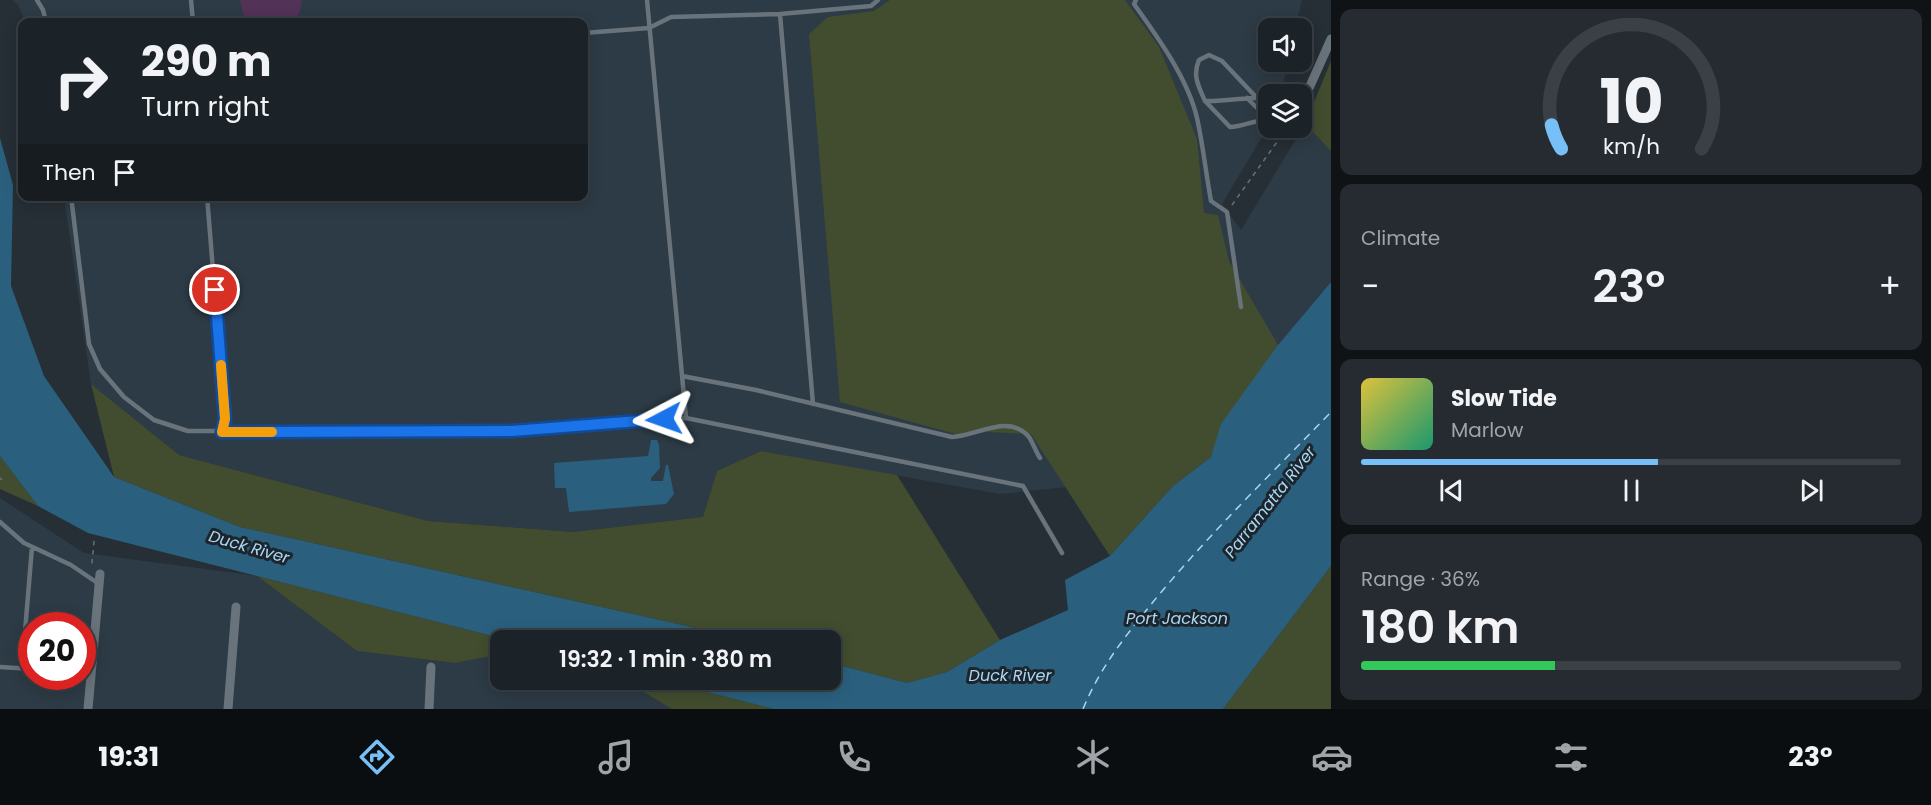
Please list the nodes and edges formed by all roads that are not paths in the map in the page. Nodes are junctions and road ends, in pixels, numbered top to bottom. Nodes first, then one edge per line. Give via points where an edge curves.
1 (37, 0) edge
2 (191, 0) edge
3 (647, 0) edge
4 (878, 0) edge
5 (1136, 0) edge
6 (780, 14) junction
7 (45, 18) edge
8 (193, 18) edge
9 (649, 28) junction
10 (588, 33) edge
11 (1331, 39) edge
12 (1311, 84) edge
13 (1256, 97) joint
14 (1247, 98) junction
15 (1205, 101) junction
16 (1258, 109) edge
17 (1258, 120) edge
18 (72, 201) edge
19 (207, 201) edge
20 (1241, 307) dead end
21 (682, 376) junction
22 (813, 404) junction
23 (686, 417) junction
24 (222, 432) junction
25 (1040, 458) dead end
26 (0, 522) edge
27 (32, 547) junction
28 (1062, 553) dead end
29 (99, 579) joint
30 (236, 607) dead end
31 (27, 612) edge
32 (95, 612) edge
33 (0, 667) edge
34 (431, 667) dead end
35 (18, 668) edge
36 (87, 690) edge
37 (88, 709) edge
38 (228, 709) edge
39 (429, 709) edge

1 - 7 lane
2 - 8 lane
3 - 9 lane
4 - 6 lane via 871,6
5 - 20 lane via 1134,4 1161,42 1197,116 1211,201 1227,212
6 - 9 lane via 672,17
6 - 22 lane
9 - 10 lane
9 - 21 lane
11 - 12 street
13 - 14 lane
13 - 15 lane via 1222,61 1209,56 1199,60 1196,73
14 - 15 lane
14 - 16 lane
15 - 17 lane via 1230,127
18 - 24 lane via 89,344 100,369 124,397 154,420 188,431
19 - 24 lane via 225,419
21 - 22 lane
21 - 23 lane
22 - 25 lane via 952,437 1003,426 1017,428 1029,437
23 - 24 lane via 512,431
23 - 28 lane via 1023,486
26 - 27 lane
27 - 29 lane
27 - 31 lane
29 - 32 street
30 - 38 street
33 - 35 lane
34 - 39 street
36 - 37 street

